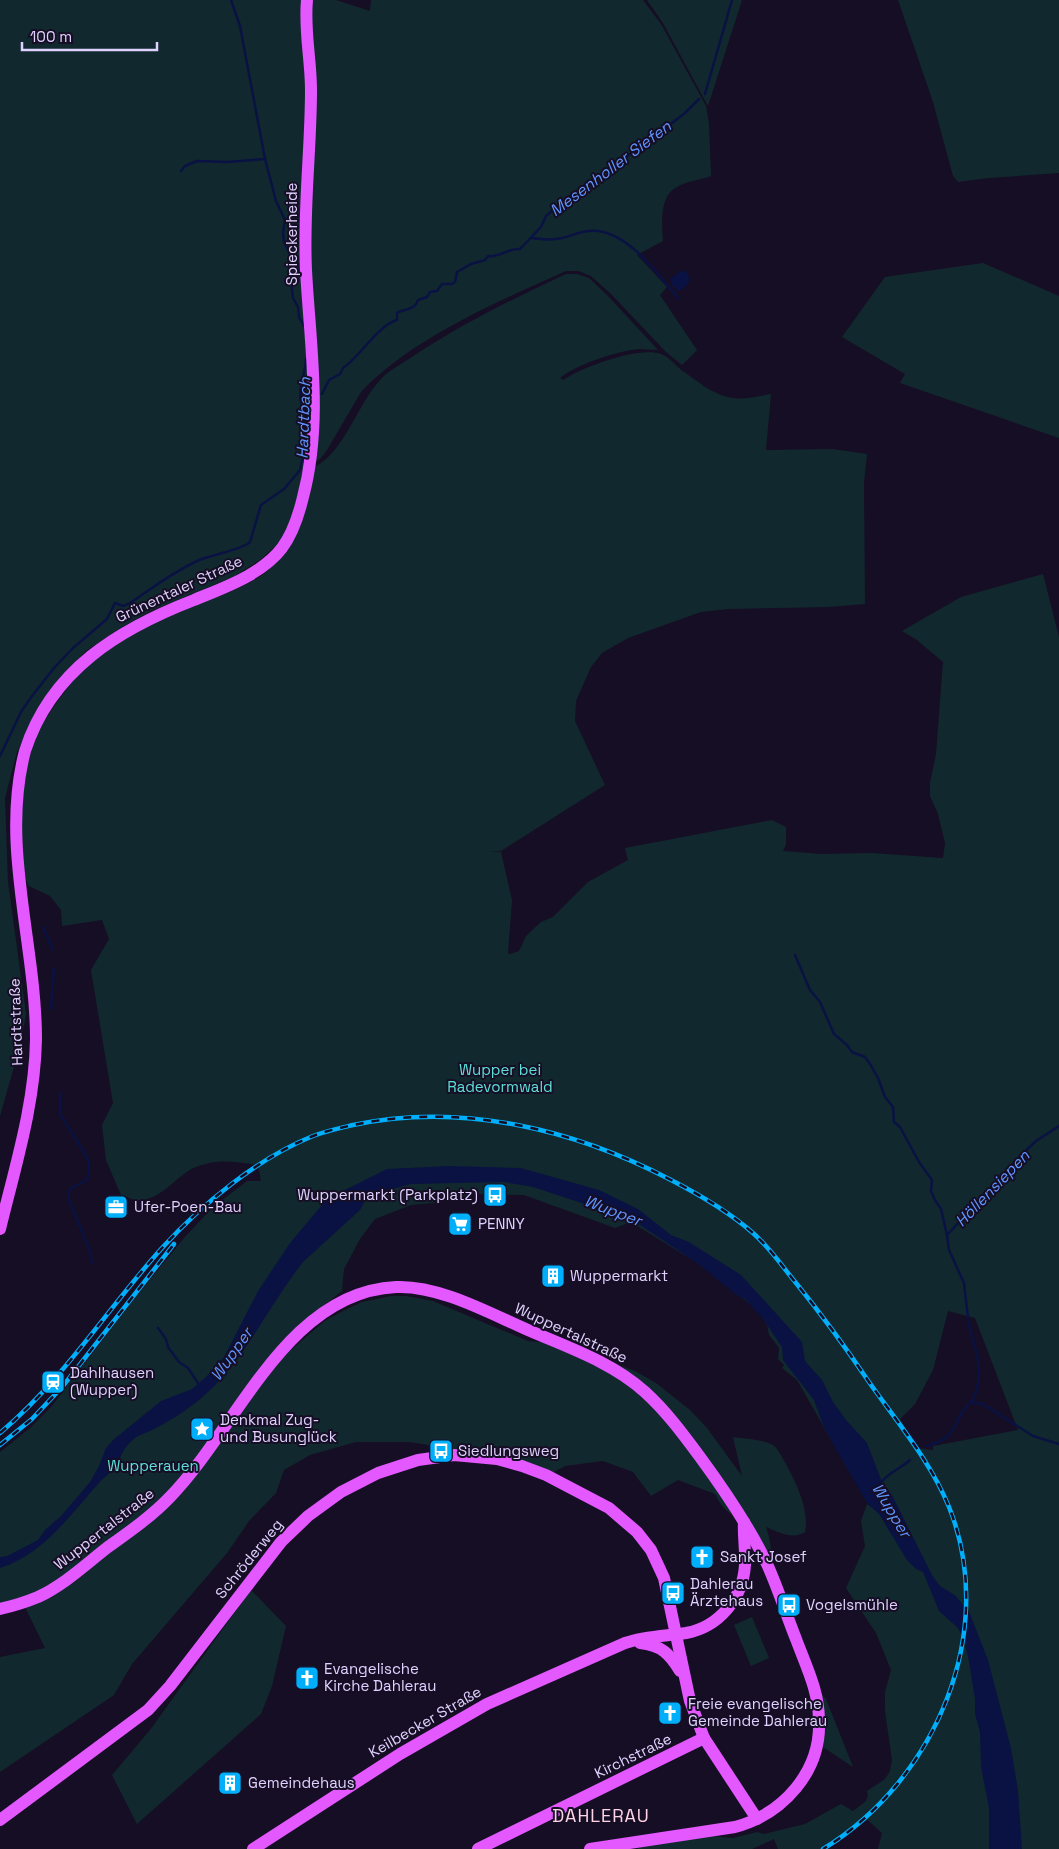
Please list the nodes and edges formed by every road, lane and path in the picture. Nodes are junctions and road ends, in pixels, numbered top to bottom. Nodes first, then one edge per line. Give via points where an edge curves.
1 (307, 0) edge
2 (309, 468) joint
3 (21, 901) joint
4 (0, 1230) edge
5 (744, 1520) junction
6 (0, 1609) edge
7 (676, 1634) junction
8 (625, 1643) junction
9 (685, 1680) junction
10 (704, 1738) junction
11 (757, 1819) junction
12 (0, 1820) edge
13 (253, 1849) edge
14 (478, 1849) edge
15 (590, 1849) edge

1 - 2 main road, Spieckerheide via 312,87 306,267 314,389
2 - 3 main road, Grünentaler Straße via 295,524 284,545 269,561 234,583 158,614 117,636 84,661 48,703 27,745 16,788 14,834
3 - 4 main road, Hardtstraße via 34,1003 35,1056 26,1121
5 - 6 main road, Wuppertalstraße via 674,1423 646,1392 623,1376 561,1344 483,1310 430,1291 389,1288 341,1302 308,1325 275,1360 170,1497 62,1583 41,1596
5 - 7 main road, Keilbecker Straße via 744,1574 734,1601 719,1618 704,1628
5 - 11 main road, Wuppertalstraße via 773,1578 812,1681 819,1722 816,1748 802,1780 784,1802
7 - 8 main road, Keilbecker Straße
7 - 9 main road
7 - 12 main road, Schröderweg via 664,1578 655,1559 637,1532 609,1508 554,1478 506,1461 454,1455 408,1462 350,1487 296,1526 161,1697 100,1747
8 - 9 main road, Keilbecker Straße via 665,1650
8 - 13 main road, Keilbecker Straße via 487,1704 400,1754
9 - 10 main road
10 - 11 main road
10 - 14 main road, Kirchstraße
11 - 15 main road, Wuppertalstraße via 719,1830

